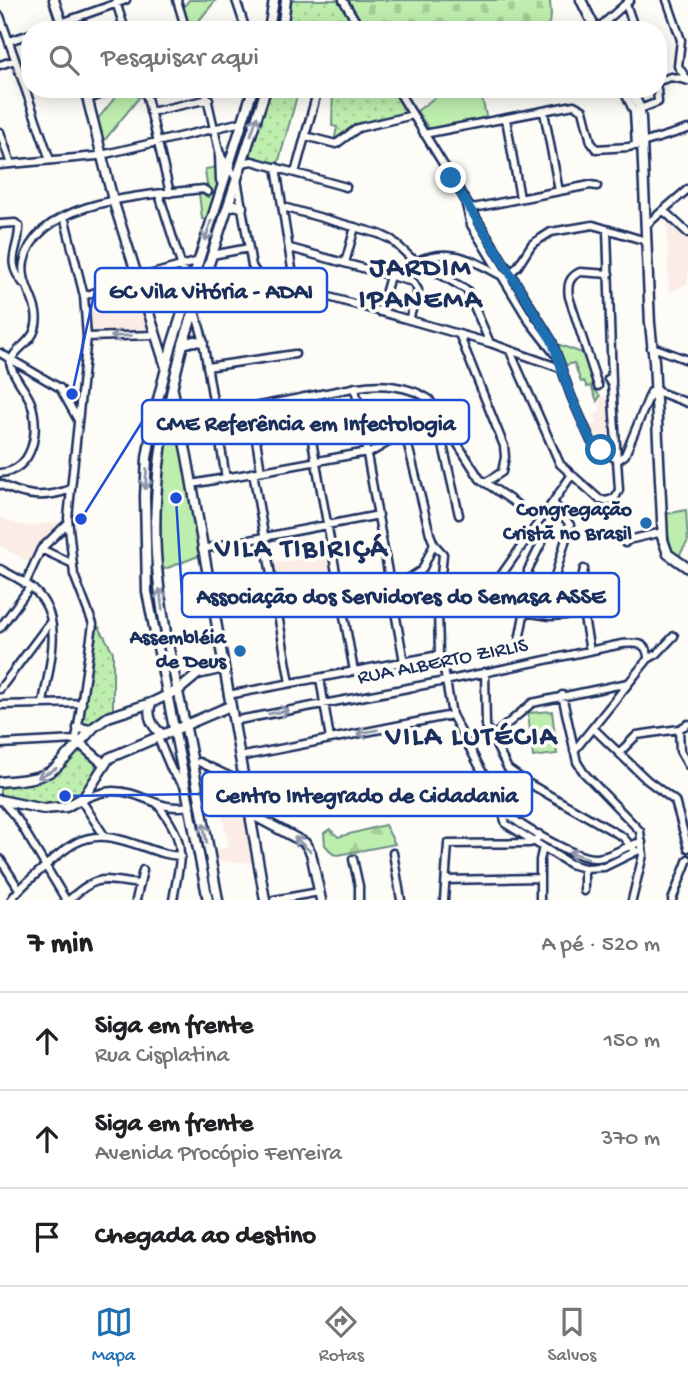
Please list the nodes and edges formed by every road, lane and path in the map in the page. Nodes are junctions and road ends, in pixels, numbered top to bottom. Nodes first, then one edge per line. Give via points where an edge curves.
1 (54, 0) edge
2 (126, 0) edge
3 (177, 0) edge
4 (236, 0) edge
5 (274, 0) edge
6 (286, 0) edge
7 (343, 0) edge
8 (581, 0) edge
9 (667, 0) edge
10 (116, 2) edge
11 (628, 2) edge
12 (0, 18) edge
13 (61, 21) edge
14 (74, 21) edge
15 (122, 21) edge
16 (183, 21) edge
17 (243, 21) edge
18 (270, 21) edge
19 (283, 21) edge
20 (356, 21) edge
21 (592, 21) edge
22 (606, 21) edge
23 (633, 21) edge
24 (21, 37) edge
25 (9, 41) junction
26 (15, 60) junction
27 (0, 65) edge
28 (678, 66) junction
29 (21, 77) edge
30 (671, 77) junction
31 (667, 78) edge
32 (688, 81) edge
33 (28, 98) edge
34 (147, 98) edge
35 (251, 98) edge
36 (263, 98) edge
37 (316, 98) edge
38 (403, 98) edge
39 (627, 98) edge
40 (634, 98) edge
41 (658, 98) edge
42 (88, 99) edge
43 (209, 99) joint
44 (640, 109) junction
45 (150, 112) junction
46 (544, 112) junction
47 (413, 115) junction
48 (506, 119) junction
49 (243, 122) junction
50 (214, 129) junction
51 (688, 129) edge
52 (0, 132) edge
53 (424, 134) junction
54 (305, 136) junction
55 (158, 142) junction
56 (639, 145) junction
57 (245, 153) junction
58 (102, 155) junction
59 (220, 155) junction
60 (50, 160) junction
61 (252, 161) junction
62 (242, 163) junction
63 (11, 164) junction
64 (0, 165) edge
65 (276, 167) junction
66 (233, 173) junction
67 (295, 173) junction
68 (597, 186) dead end
69 (346, 187) dead end
70 (221, 190) junction
71 (688, 190) edge
72 (559, 191) junction
73 (208, 192) dead end
74 (170, 193) junction
75 (159, 194) junction
76 (520, 198) junction
77 (113, 200) junction
78 (241, 202) junction
79 (283, 207) junction
80 (228, 208) junction
81 (469, 209) junction
82 (661, 213) junction
83 (64, 216) junction
84 (645, 216) junction
85 (0, 224) edge
86 (645, 226) junction
87 (355, 227) junction
88 (607, 230) junction
89 (688, 233) edge
90 (646, 241) junction
91 (249, 247) junction
92 (290, 248) junction
93 (212, 255) junction
94 (199, 261) junction
95 (417, 261) junction
96 (345, 263) junction
97 (181, 267) junction
98 (510, 273) junction
99 (609, 274) junction
100 (390, 276) junction
101 (502, 276) junction
102 (185, 277) dead end
103 (138, 278) junction
104 (25, 285) junction
105 (295, 288) junction
106 (84, 296) junction
107 (194, 309) junction
108 (380, 312) junction
109 (409, 320) junction
110 (459, 334) junction
111 (155, 335) junction
112 (87, 337) junction
113 (203, 342) junction
114 (490, 343) junction
115 (183, 344) junction
116 (172, 345) junction
117 (158, 346) junction
118 (651, 348) junction
119 (510, 351) junction
120 (0, 353) edge
121 (295, 354) dead end
122 (521, 354) junction
123 (557, 358) junction
124 (11, 360) junction
125 (688, 360) edge
126 (517, 366) junction
127 (207, 367) junction
128 (560, 368) junction
129 (169, 377) junction
130 (606, 380) junction
131 (355, 387) junction
132 (605, 392) junction
133 (653, 392) junction
134 (304, 397) junction
135 (613, 397) junction
136 (688, 403) edge
137 (176, 407) junction
138 (651, 407) junction
139 (251, 408) junction
140 (215, 414) junction
141 (439, 414) junction
142 (166, 419) junction
143 (180, 421) junction
144 (78, 422) junction
145 (405, 433) junction
146 (459, 445) junction
147 (444, 450) junction
148 (368, 453) junction
149 (618, 460) junction
150 (316, 461) junction
151 (257, 472) junction
152 (0, 473) edge
153 (570, 476) junction
154 (226, 478) junction
155 (485, 483) junction
156 (0, 484) edge
157 (192, 484) junction
158 (71, 489) junction
159 (553, 502) junction
160 (517, 505) dead end
161 (379, 515) junction
162 (459, 515) dead end
163 (68, 523) junction
164 (327, 525) junction
165 (546, 534) dead end
166 (662, 534) junction
167 (264, 537) junction
168 (625, 543) dead end
169 (434, 544) junction
170 (41, 549) junction
171 (202, 549) junction
172 (71, 563) junction
173 (688, 568) edge
174 (0, 569) edge
175 (584, 569) dead end
176 (28, 586) junction
177 (392, 586) junction
178 (500, 595) dead end
179 (340, 596) junction
180 (277, 608) junction
181 (524, 612) junction
182 (583, 614) junction
183 (3, 617) edge
184 (550, 617) junction
185 (51, 621) junction
186 (0, 628) edge
187 (674, 636) dead end
188 (519, 641) dead end
189 (590, 652) junction
190 (439, 655) junction
191 (648, 659) junction
192 (404, 662) junction
193 (224, 668) junction
194 (354, 671) junction
195 (485, 672) junction
196 (320, 678) junction
197 (445, 681) junction
198 (290, 683) junction
199 (628, 683) junction
200 (0, 689) edge
201 (172, 692) junction
202 (228, 695) junction
203 (562, 695) junction
204 (43, 703) junction
205 (82, 703) junction
206 (152, 703) junction
207 (324, 704) junction
208 (0, 705) edge
209 (230, 706) junction
210 (452, 715) junction
211 (233, 721) junction
212 (688, 724) edge
213 (78, 728) junction
214 (593, 728) junction
215 (179, 729) junction
216 (679, 729) junction
217 (91, 730) junction
218 (161, 737) junction
219 (491, 738) junction
220 (330, 739) junction
221 (78, 741) junction
222 (0, 744) edge
223 (574, 751) junction
224 (619, 753) junction
225 (239, 757) junction
226 (199, 762) dead end
227 (104, 764) junction
228 (688, 765) edge
229 (1, 780) edge
230 (244, 783) junction
231 (90, 787) junction
232 (186, 788) junction
233 (98, 794) junction
234 (0, 800) edge
235 (81, 800) junction
236 (156, 804) junction
237 (189, 806) junction
238 (27, 807) junction
239 (250, 813) junction
240 (18, 820) junction
241 (507, 820) junction
242 (539, 834) junction
243 (105, 837) junction
244 (534, 842) junction
245 (642, 842) junction
246 (631, 844) junction
247 (543, 847) junction
248 (688, 848) edge
249 (639, 851) junction
250 (393, 853) dead end
251 (181, 856) junction
252 (0, 859) edge
253 (353, 859) dead end
254 (688, 859) edge
255 (46, 865) junction
256 (583, 868) junction
257 (143, 870) dead end
258 (540, 878) junction
259 (446, 880) junction
260 (140, 884) junction
261 (19, 889) junction
262 (584, 891) dead end
263 (320, 896) edge
264 (11, 900) edge
265 (67, 900) edge
266 (136, 900) edge
267 (173, 900) edge
268 (208, 900) edge
269 (218, 900) edge
270 (265, 900) edge
271 (274, 900) edge
272 (359, 900) edge
273 (401, 900) edge
274 (444, 900) edge
275 (540, 900) edge
276 (632, 900) edge
277 (672, 900) edge

1 - 13 main road
2 - 10 street
3 - 16 street
4 - 17 street
5 - 18 main road
6 - 19 main road
7 - 20 street
8 - 21 main road
9 - 28 street via 681,40
10 - 14 street
10 - 15 street
11 - 22 street
11 - 23 street
12 - 25 street
24 - 25 street
25 - 26 street
26 - 27 street
26 - 29 street
28 - 30 street
28 - 32 street
30 - 31 street
30 - 32 street
33 - 60 street
34 - 45 street
35 - 49 main road
57 -> 36 main road
37 - 54 street
38 - 47 street
39 - 56 street
40 - 44 main road
41 - 44 street via 658,102
42 - 58 main road
43 - 45 street
43 - 50 street
44 - 56 main road
45 - 55 street
46 - 48 street
46 - 56 street via 578,106 594,147
46 - 72 street
47 - 53 street
47 - 54 street via 358,128 336,144
48 - 53 street
48 - 76 street
49 - 50 street
49 - 66 main road
50 - 55 street
50 - 59 street
51 - 56 street
52 - 63 street
53 - 81 street
54 - 67 street
55 - 58 street
55 - 74 street
56 - 84 main road
57 - 61 street
57 - 62 main road
58 - 60 street
58 - 77 main road
59 - 66 street
59 - 70 main road
60 - 63 street
61 - 62 street
61 - 65 street
62 - 66 main road
63 - 64 street
65 - 67 street
65 - 79 street
66 - 70 main road
66 - 78 street
66 - 80 main road
67 - 69 street
68 - 72 street
70 -> 94 main road
71 - 82 street
72 - 76 street
73 - 74 street
74 - 75 street
75 - 77 street
75 - 97 street
76 - 81 street
77 - 83 street
77 - 103 main road
78 - 80 main road
78 - 91 street
79 - 87 street
79 - 92 street
80 - 93 main road
81 - 98 street
81 - 101 street via 471,225
82 - 84 street
82 - 86 street
82 - 89 street
83 - 104 street via 30,247 24,261
83 - 106 street
84 - 86 main road
85 - 104 street via 19,226 13,264
86 - 90 main road
87 - 95 street via 390,239
87 - 96 street
88 - 90 street
88 - 98 street via 589,225 548,233 532,244
88 - 99 street
90 - 118 main road
91 - 93 street
91 - 105 street via 259,277
92 - 96 street
92 - 105 street
93 - 107 main road
94 - 97 street
94 - 116 main road
95 - 101 street via 452,253
95 - 114 street via 467,290
96 - 100 street
97 - 102 street
97 - 103 street
98 - 101 street via 505,270
98 - 123 street via 552,341
99 - 130 street
99 - 130 street via 580,272 568,287
100 - 108 street
100 - 109 street via 418,288
101 - 123 street
103 - 106 street
103 - 111 main road
104 - 124 street via 36,307 36,324
105 - 108 street
106 - 112 street
107 - 113 street
107 - 115 main road
108 - 109 street
109 - 110 street
110 - 114 street
110 - 155 street via 505,449 502,472
111 -> 112 street
111 - 117 main road
112 - 144 street
113 - 115 main road
113 - 127 street
114 - 119 street
115 - 129 main road
116 - 117 main road
116 - 129 main road
117 - 129 main road
118 - 125 street
118 - 133 main road
119 - 122 street
119 - 126 street
120 - 124 street
121 - 127 street
122 - 126 street
122 - 128 street
123 - 128 street
124 - 144 street via 60,388
124 - 152 street via 31,403 34,433 24,462 15,470
126 - 153 street via 557,460
127 - 140 street
128 - 149 street via 591,441
129 - 137 main road
129 - 142 main road
129 -> 201 main road via 155,411 147,458 144,540 147,592
130 - 132 street
130 - 132 street
130 - 135 street
131 - 134 street
131 - 141 street via 384,384 419,394 432,402
131 - 148 street
132 - 135 street
133 - 136 street
133 - 138 main road
134 - 139 street
134 - 150 street
135 - 149 street
137 - 142 main road
137 - 143 main road
138 - 149 street via 625,456
138 - 166 main road
139 - 140 street
139 - 151 street
140 - 143 street
140 - 154 street
141 - 145 street
141 - 146 street
141 - 147 street
142 - 143 main road
201 -> 142 main road via 156,553 157,481
143 - 157 main road
144 - 158 street
145 - 148 street
145 - 169 street
146 - 147 street
146 - 155 street
147 - 162 street
148 - 150 street
148 - 161 street
149 - 153 street via 618,493 609,501 598,499
150 - 151 street
150 - 164 street
151 - 154 street
151 - 167 street
153 - 159 street
154 - 157 street
155 - 160 street
156 - 158 street via 36,496
157 - 171 main road
158 - 163 street
159 - 178 street via 496,581
159 - 184 street via 570,525 555,573
161 - 164 street
161 - 177 street
163 - 170 street
163 - 172 street
164 - 167 street
164 - 179 street
165 - 181 street via 528,570
166 - 168 street
166 - 173 main road via 670,557
167 - 171 street
167 - 180 street
169 - 177 street via 419,572
169 - 190 street via 443,558
170 - 172 street
170 - 176 street
171 - 193 main road
172 - 205 street via 93,624
174 - 176 street
175 - 182 street via 579,590
176 - 183 street
176 - 185 street via 41,599
177 - 179 street
177 - 192 street
179 - 180 street
179 - 194 street
180 - 198 street
181 - 184 street
181 - 188 street
182 - 184 street
182 - 189 street
183 - 186 street
185 - 200 street
185 - 204 street via 54,635
187 - 191 street
189 - 191 street, RUA ALBERTO ZIRLIS via 637,643 646,647
189 - 195 street, RUA ALBERTO ZIRLIS
190 - 192 street
190 - 197 street
191 - 199 street
192 - 194 street
193 - 201 main road via 196,674
193 - 202 main road
194 - 196 street
195 - 197 street, RUA ALBERTO ZIRLIS
195 - 219 street via 484,715
196 - 198 street
196 - 207 street
197 - 207 street, RUA ALBERTO ZIRLIS
197 - 210 street
198 - 202 street
199 - 203 street
199 - 214 street
201 - 206 main road
201 - 215 main road
202 - 209 main road
203 - 219 street via 528,705
203 - 223 street
204 - 205 street
204 - 208 street
205 - 213 street
206 - 217 main road via 112,715
206 - 218 main road via 149,713
211 -> 207 street, RUA ALBERTO ZIRLIS
207 - 220 street
209 - 211 main road
209 - 215 main road
210 -> 220 street
210 - 241 street
211 - 225 main road
212 - 216 street
213 - 217 main road
213 - 221 street
214 - 223 street
214 - 224 street
215 - 218 main road
215 - 232 main road
269 -> 215 main road
216 - 224 street via 637,735
216 - 228 street via 680,751
217 - 221 main road
218 - 227 main road
218 - 232 street via 172,772
219 - 246 street via 515,776
220 - 225 street
221 - 222 street
221 - 227 main road
221 -> 229 main road via 65,759 43,776
223 - 245 street via 584,773 638,828
224 - 248 street via 675,801
225 - 230 main road
226 - 230 street
227 - 231 main road
230 - 239 main road
231 - 233 street
231 - 235 main road
232 - 237 main road
233 - 235 street
233 - 236 street via 119,792
234 - 238 main road
234 - 240 street
235 - 238 main road via 60,808
235 - 243 street
236 - 237 street
236 - 251 street via 178,835
237 - 268 main road
238 - 240 street via 19,811
263 -> 239 main road via 311,853 304,843
239 - 270 main road
240 - 255 street
241 - 242 street
241 - 244 street
242 - 244 street
246 -> 242 street via 592,859 573,854
243 - 251 street via 162,855
243 - 255 street via 76,841
244 - 247 street
244 - 259 street via 448,844
245 - 246 street
245 - 249 street
246 - 249 street
247 - 256 street
247 - 258 street
249 - 256 street via 609,865
249 - 276 street
250 - 273 street
251 - 267 street
252 - 261 street
253 - 272 street
254 - 277 street
255 - 261 street
255 - 265 street
256 - 262 street
257 - 260 street
258 - 259 street
258 - 275 street
259 - 274 street
260 - 265 street via 93,881
260 - 266 street
261 - 264 street
263 - 271 street

